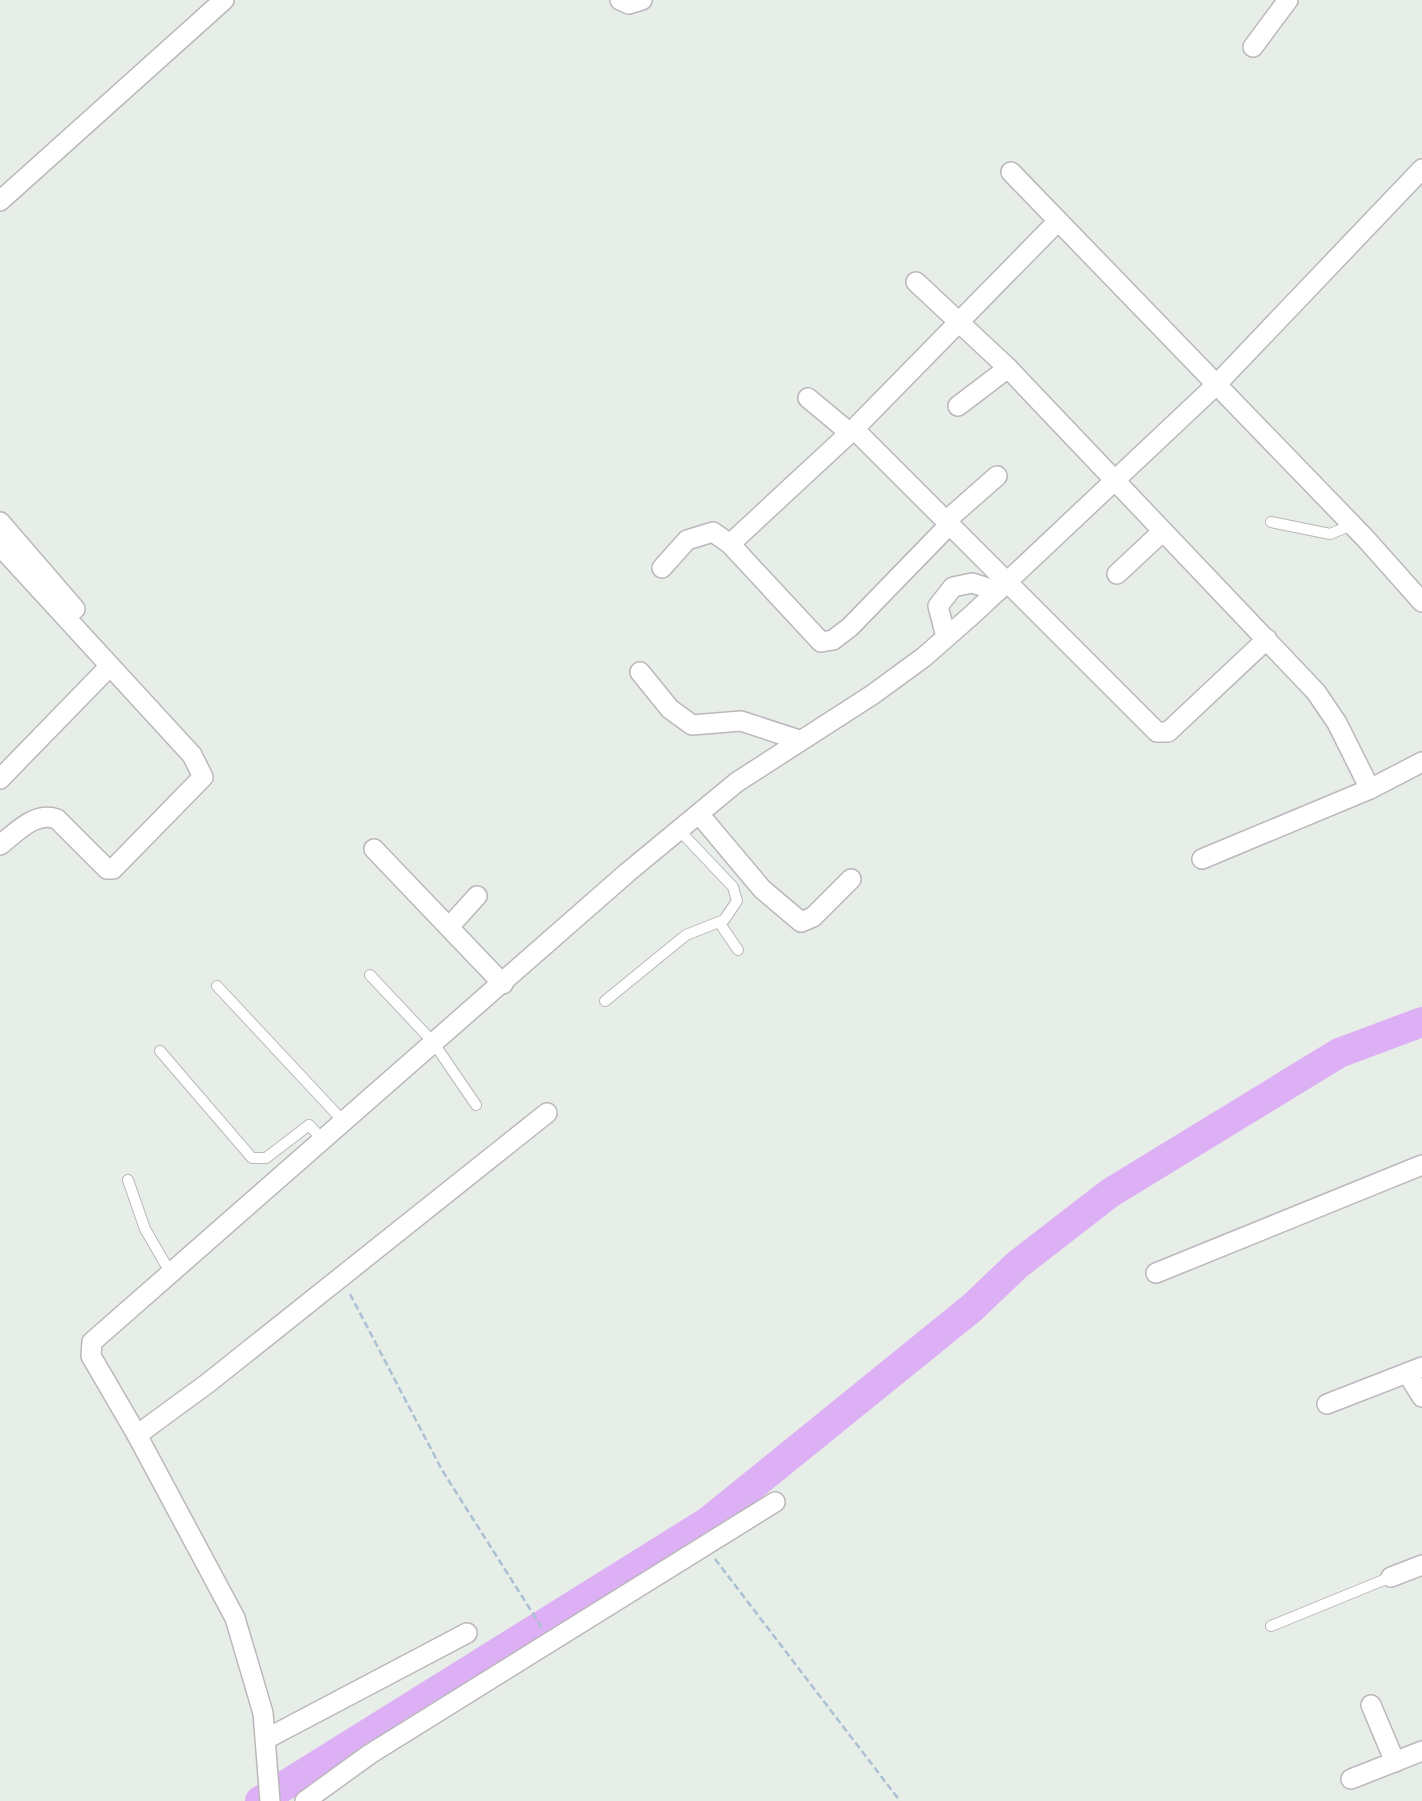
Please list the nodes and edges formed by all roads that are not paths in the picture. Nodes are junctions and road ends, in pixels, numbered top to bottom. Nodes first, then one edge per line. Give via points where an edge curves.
1 (224, 0) edge
2 (620, 0) edge
3 (642, 0) edge
4 (1288, 0) edge
5 (1253, 47) dead end
6 (1422, 169) edge
7 (1011, 172) dead end
8 (0, 201) edge
9 (1057, 222) junction
10 (916, 282) dead end
11 (958, 321) junction
12 (1008, 368) junction
13 (1216, 385) junction
14 (808, 398) dead end
15 (958, 406) dead end
16 (852, 431) junction
17 (997, 476) dead end
18 (1115, 482) junction
19 (0, 522) edge
20 (949, 522) junction
21 (1271, 522) dead end
22 (1352, 525) junction
23 (1163, 531) junction
24 (730, 544) junction
25 (0, 546) edge
26 (662, 568) dead end
27 (1117, 574) dead end
28 (1003, 586) junction
29 (1422, 602) edge
30 (75, 610) dead end
31 (946, 637) junction
32 (1267, 639) junction
33 (110, 666) junction
34 (640, 672) dead end
35 (799, 740) junction
36 (1422, 762) edge
37 (0, 779) edge
38 (1370, 789) junction
39 (699, 814) junction
40 (680, 831) junction
41 (0, 845) edge
42 (374, 849) dead end
43 (1202, 859) dead end
44 (852, 879) dead end
45 (477, 896) dead end
46 (719, 922) junction
47 (449, 927) junction
48 (737, 950) dead end
49 (370, 975) dead end
50 (503, 984) junction
51 (217, 986) dead end
52 (605, 1001) dead end
53 (433, 1042) junction
54 (160, 1051) dead end
55 (476, 1105) dead end
56 (547, 1113) dead end
57 (344, 1123) junction
58 (323, 1140) junction
59 (1422, 1165) edge
60 (128, 1180) dead end
61 (170, 1272) junction
62 (1156, 1273) dead end
63 (1414, 1370) edge
64 (1422, 1397) edge
65 (1327, 1404) dead end
66 (137, 1435) junction
67 (775, 1502) dead end
68 (1422, 1565) edge
69 (1391, 1577) joint
70 (1271, 1626) dead end
71 (467, 1633) dead end
72 (1371, 1704) dead end
73 (266, 1739) junction
74 (1422, 1751) edge
75 (1395, 1762) junction
76 (1351, 1779) dead end
77 (270, 1801) edge
78 (306, 1801) edge

1 - 8 street
2 - 3 street via 629,4
4 - 5 street
6 - 13 street
7 - 9 street
9 - 11 street
9 - 13 street
10 - 11 street
11 - 12 street
11 - 16 street
12 - 15 street
12 - 18 street
13 - 18 street
13 - 22 street
14 - 16 street
16 - 20 street
16 - 24 street
17 - 20 street
18 - 23 street
18 - 28 street
19 - 30 street
20 - 24 street via 850,627 833,640 821,642
20 - 28 street
21 - 22 lane via 1330,534
22 - 29 street
23 - 27 street
23 - 32 street
24 - 26 street via 713,532 700,535 687,540
25 - 33 street
28 - 31 street
28 - 31 street via 972,583 953,587 939,606
28 - 32 street via 1157,732 1168,733
31 - 35 street via 872,695
32 - 38 street via 1316,692
33 - 37 street
33 - 41 street via 192,755 202,769 202,781 113,869 107,869 57,819 48,816 41,816
34 - 35 street via 670,709 692,725 741,721
35 - 39 street
36 - 38 street
38 - 43 street
39 - 40 street
39 - 44 street via 762,889 801,922 813,917
40 - 46 lane via 737,894 731,911
40 - 50 street
42 - 47 street
45 - 47 street
46 - 48 lane
46 - 52 lane via 686,935
47 - 50 street
49 - 53 lane
50 - 53 street
51 - 57 lane
53 - 55 lane
53 - 57 street
54 - 58 lane via 252,1158 266,1158 309,1125
56 - 66 street
57 - 58 street
58 - 61 street
59 - 62 street
60 - 61 lane via 145,1228
61 - 66 street via 97,1335 91,1348 91,1356
63 - 64 street
63 - 65 street
66 - 73 street via 235,1618 263,1713
67 - 78 street via 370,1754
68 - 69 street
69 - 70 lane
71 - 73 street
72 - 75 street
73 - 77 street
74 - 75 street
75 - 76 street

